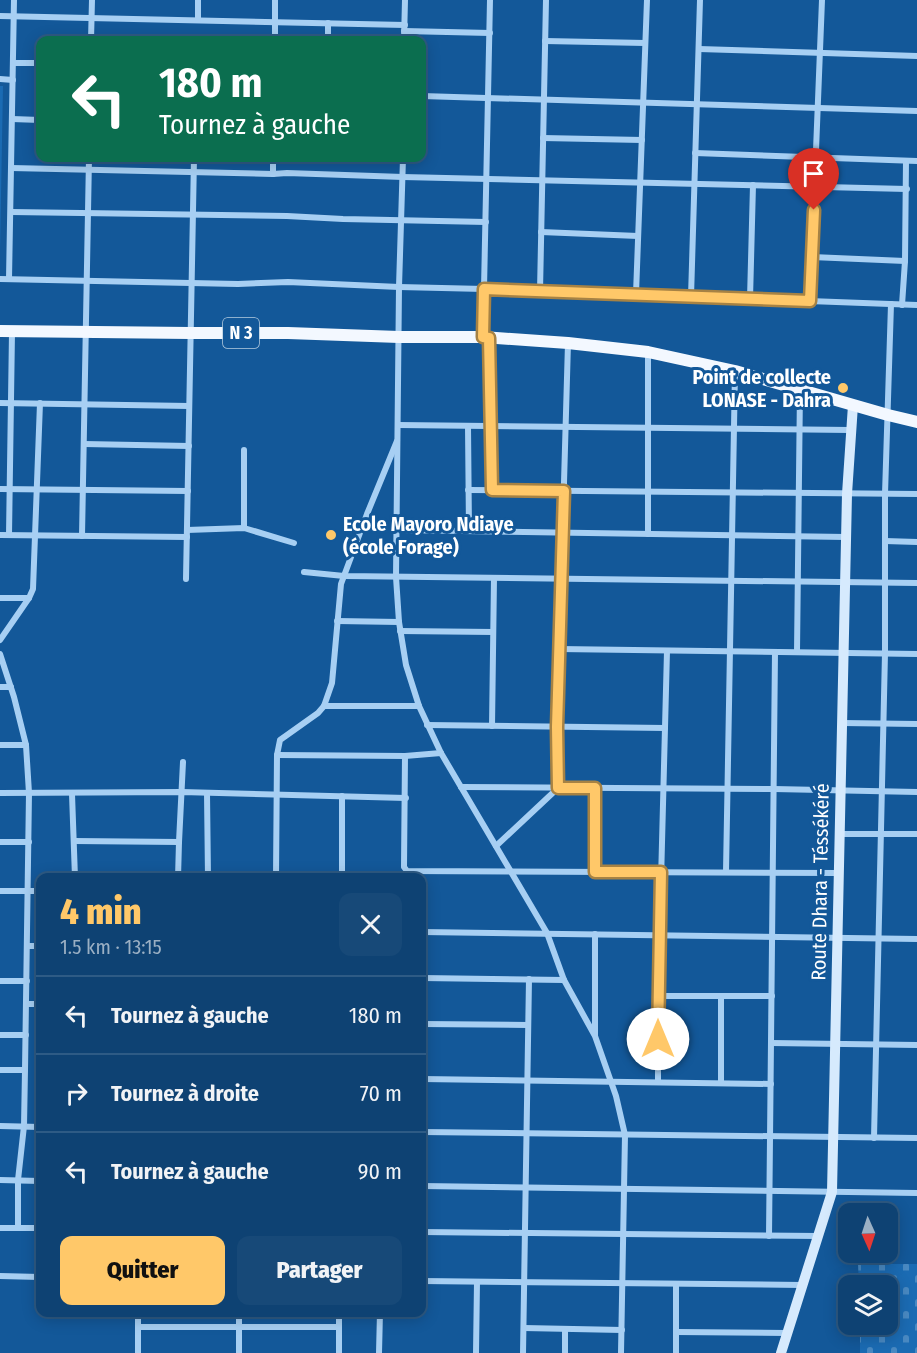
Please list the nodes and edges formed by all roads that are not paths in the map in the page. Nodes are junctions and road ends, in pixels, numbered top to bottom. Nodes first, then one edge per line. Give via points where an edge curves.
1 (14, 0) edge
2 (92, 0) edge
3 (198, 0) edge
4 (275, 0) edge
5 (405, 0) edge
6 (490, 0) edge
7 (546, 0) edge
8 (647, 0) edge
9 (700, 0) edge
10 (822, 0) edge
11 (0, 16) edge
12 (14, 16) junction
13 (91, 18) junction
14 (198, 20) junction
15 (275, 22) junction
16 (328, 23) junction
17 (404, 28) junction
18 (490, 33) junction
19 (91, 36) edge
20 (274, 36) edge
21 (328, 36) edge
22 (404, 36) edge
23 (545, 41) junction
24 (645, 43) junction
25 (699, 49) junction
26 (820, 53) junction
27 (917, 56) edge
28 (13, 63) junction
29 (36, 63) edge
30 (0, 80) edge
31 (13, 80) junction
32 (426, 96) edge
33 (488, 98) junction
34 (544, 100) junction
35 (643, 103) junction
36 (697, 104) junction
37 (818, 108) junction
38 (917, 111) edge
39 (12, 119) junction
40 (36, 120) edge
41 (543, 138) junction
42 (642, 140) junction
43 (695, 153) junction
44 (816, 156) junction
45 (906, 161) junction
46 (917, 161) edge
47 (89, 162) edge
48 (194, 162) edge
49 (273, 162) edge
50 (403, 162) edge
51 (11, 168) junction
52 (89, 170) junction
53 (193, 172) junction
54 (273, 174) junction
55 (403, 177) junction
56 (487, 179) junction
57 (542, 181) junction
58 (640, 183) junction
59 (694, 184) junction
60 (753, 185) junction
61 (815, 187) junction
62 (907, 189) junction
63 (10, 212) junction
64 (88, 214) junction
65 (193, 215) junction
66 (400, 220) junction
67 (486, 222) junction
68 (541, 232) junction
69 (638, 236) junction
70 (812, 257) junction
71 (905, 261) junction
72 (0, 279) edge
73 (9, 279) junction
74 (87, 281) junction
75 (191, 283) junction
76 (399, 287) junction
77 (484, 289) junction
78 (540, 291) junction
79 (636, 294) junction
80 (691, 297) junction
81 (750, 299) junction
82 (810, 301) junction
83 (891, 304) junction
84 (902, 305) junction
85 (917, 305) edge
86 (6, 331) edge
87 (86, 332) junction
88 (190, 333) junction
89 (399, 337) junction
90 (486, 338) junction
91 (568, 343) junction
92 (648, 352) junction
93 (735, 371) junction
94 (800, 389) junction
95 (0, 403) edge
96 (11, 403) junction
97 (40, 403) junction
98 (84, 404) junction
99 (853, 405) junction
100 (189, 406) junction
101 (888, 415) junction
102 (917, 422) edge
103 (398, 425) junction
104 (468, 426) junction
105 (491, 426) junction
106 (566, 427) junction
107 (648, 428) junction
108 (734, 429) junction
109 (800, 430) junction
110 (850, 430) junction
111 (398, 438) junction
112 (84, 444) junction
113 (189, 446) junction
114 (244, 450) dead end
115 (0, 489) edge
116 (10, 489) junction
117 (37, 489) junction
118 (83, 490) junction
119 (468, 490) junction
120 (492, 490) junction
121 (188, 491) junction
122 (564, 491) junction
123 (648, 491) junction
124 (733, 493) junction
125 (798, 494) junction
126 (847, 494) junction
127 (885, 494) junction
128 (917, 494) edge
129 (244, 528) junction
130 (397, 530) junction
131 (469, 531) junction
132 (563, 532) junction
133 (187, 534) junction
134 (648, 534) junction
135 (0, 535) edge
136 (9, 535) junction
137 (35, 535) junction
138 (732, 535) junction
139 (82, 536) junction
140 (798, 536) junction
141 (846, 537) junction
142 (885, 541) junction
143 (917, 542) edge
144 (294, 543) dead end
145 (304, 572) dead end
146 (344, 576) junction
147 (396, 577) junction
148 (494, 578) junction
149 (186, 579) dead end
150 (561, 579) junction
151 (731, 581) junction
152 (797, 582) junction
153 (845, 582) junction
154 (885, 583) junction
155 (917, 583) edge
156 (0, 598) edge
157 (29, 598) junction
158 (337, 621) junction
159 (399, 622) junction
160 (400, 631) junction
161 (493, 632) junction
162 (0, 640) edge
163 (559, 649) junction
164 (667, 651) junction
165 (730, 651) junction
166 (775, 652) junction
167 (797, 652) junction
168 (843, 653) junction
169 (885, 653) junction
170 (0, 654) edge
171 (917, 654) edge
172 (0, 687) edge
173 (11, 687) junction
174 (324, 706) junction
175 (419, 706) junction
176 (842, 723) junction
177 (883, 723) junction
178 (917, 724) edge
179 (428, 725) junction
180 (492, 726) junction
181 (557, 727) junction
182 (665, 728) junction
183 (0, 745) edge
184 (26, 745) junction
185 (441, 753) junction
186 (277, 755) junction
187 (405, 756) junction
188 (183, 762) dead end
189 (461, 786) junction
190 (558, 788) junction
191 (595, 788) junction
192 (663, 788) junction
193 (727, 789) junction
194 (774, 789) junction
195 (840, 791) junction
196 (182, 792) junction
197 (882, 792) junction
198 (917, 792) edge
199 (0, 793) edge
200 (29, 793) junction
201 (207, 793) junction
202 (72, 794) junction
203 (277, 795) junction
204 (342, 796) junction
205 (406, 798) junction
206 (840, 834) junction
207 (881, 834) junction
208 (917, 834) edge
209 (74, 841) junction
210 (0, 842) edge
211 (29, 842) junction
212 (179, 842) junction
213 (496, 846) junction
214 (511, 872) junction
215 (595, 872) junction
216 (661, 872) junction
217 (726, 872) junction
218 (773, 872) junction
219 (75, 873) edge
220 (178, 873) edge
221 (208, 873) edge
222 (276, 873) edge
223 (342, 873) edge
224 (412, 873) edge
225 (839, 873) junction
226 (426, 874) edge
227 (0, 891) edge
228 (28, 891) junction
229 (36, 891) edge
230 (426, 932) edge
231 (547, 933) junction
232 (595, 934) junction
233 (660, 935) junction
234 (772, 937) junction
235 (837, 938) junction
236 (879, 938) junction
237 (917, 939) edge
238 (27, 946) junction
239 (36, 946) edge
240 (0, 975) edge
241 (426, 978) edge
242 (529, 979) junction
243 (564, 980) junction
244 (3, 981) edge
245 (27, 981) junction
246 (658, 996) junction
247 (721, 996) junction
248 (772, 996) junction
249 (27, 1004) junction
250 (36, 1004) edge
251 (426, 1024) edge
252 (528, 1025) junction
253 (0, 1035) edge
254 (26, 1035) junction
255 (595, 1036) junction
256 (771, 1043) junction
257 (835, 1044) junction
258 (876, 1045) junction
259 (917, 1045) edge
260 (0, 1070) edge
261 (26, 1070) junction
262 (426, 1079) edge
263 (527, 1080) junction
264 (611, 1082) junction
265 (657, 1082) junction
266 (721, 1083) junction
267 (771, 1084) junction
268 (0, 1126) edge
269 (24, 1126) junction
270 (36, 1127) edge
271 (426, 1132) edge
272 (526, 1133) junction
273 (625, 1134) junction
274 (770, 1136) junction
275 (833, 1137) junction
276 (874, 1138) junction
277 (917, 1138) edge
278 (0, 1180) edge
279 (18, 1180) junction
280 (36, 1181) edge
281 (426, 1186) edge
282 (526, 1188) junction
283 (624, 1189) junction
284 (770, 1191) junction
285 (832, 1192) junction
286 (917, 1193) edge
287 (0, 1228) edge
288 (18, 1228) junction
289 (36, 1228) edge
290 (426, 1232) edge
291 (525, 1233) junction
292 (623, 1234) junction
293 (769, 1236) junction
294 (818, 1236) junction
295 (0, 1276) edge
296 (36, 1277) edge
297 (426, 1281) edge
298 (477, 1282) junction
299 (524, 1282) junction
300 (622, 1283) junction
301 (676, 1284) junction
302 (802, 1285) junction
303 (138, 1317) edge
304 (239, 1317) edge
305 (339, 1317) edge
306 (380, 1317) edge
307 (138, 1327) junction
308 (239, 1327) junction
309 (339, 1327) junction
310 (524, 1328) junction
311 (565, 1329) junction
312 (622, 1330) junction
313 (676, 1332) junction
314 (787, 1334) junction
315 (138, 1353) edge
316 (239, 1353) edge
317 (339, 1353) edge
318 (379, 1353) edge
319 (476, 1353) edge
320 (524, 1353) edge
321 (565, 1353) edge
322 (621, 1353) edge
323 (676, 1353) edge
324 (781, 1353) edge

1 - 12 street
2 - 13 street
3 - 14 street
4 - 15 street
5 - 17 street
6 - 18 street
7 - 23 street
8 - 24 street
9 - 25 street
10 - 26 street
11 - 12 street
12 - 13 street
12 - 28 street
13 - 14 street
13 - 19 street
14 - 15 street
15 - 16 street
15 - 20 street
16 - 17 street
16 - 21 street
17 - 18 street
17 - 22 street
18 - 33 street
23 - 24 street
23 - 34 street
24 - 35 street
25 - 26 street
25 - 36 street
26 - 27 street
26 - 37 street
28 - 29 street
28 - 31 street
30 - 31 street
31 - 39 street
32 - 33 street
33 - 34 street
33 - 56 street
34 - 35 street
34 - 41 street
35 - 36 street
35 - 42 street
36 - 37 street
36 - 43 street
37 - 38 street
37 - 44 street
39 - 40 street
39 - 51 street
41 - 42 street
41 - 57 street
42 - 58 street
43 - 44 street
43 - 59 street
44 - 45 street
44 - 61 street
45 - 46 street
45 - 62 street
47 - 52 street
48 - 53 street
49 - 54 street
50 - 55 street
51 - 52 street
51 - 63 street
52 - 53 street
52 - 64 street
53 - 54 street
53 - 65 street
54 - 55 street
55 - 56 street
55 - 66 street
56 - 57 street
56 - 67 street
57 - 58 street
57 - 68 street
58 - 59 street
58 - 69 street
59 - 60 street
59 - 80 street
60 - 61 street
60 - 81 street
61 - 62 street
61 - 70 street
62 - 71 street
63 - 64 street
63 - 73 street
64 - 65 street
64 - 74 street
65 - 66 street
65 - 75 street
66 - 67 street
66 - 76 street
67 - 77 street
68 - 69 street
68 - 78 street
69 - 79 street
70 - 71 street
70 - 82 street
71 - 84 street
72 - 73 street
73 - 74 street
74 - 75 street
74 - 87 street
75 - 76 street
75 - 88 street
76 - 77 street
76 - 89 street
77 - 78 street
77 - 90 street
78 - 79 street
79 - 80 street
80 - 81 street
81 - 82 street
82 - 83 street
83 - 84 street
83 - 101 street
84 - 85 street
86 - 87 main road, N 3
86 - 96 street
87 - 88 main road, N 3
87 - 98 street
88 - 89 main road, N 3
88 - 100 street
89 - 90 main road, N 3
89 - 103 street
90 - 91 main road, N 3
90 - 105 street
91 - 92 main road, N 3
91 - 106 street
92 - 93 main road, N 3
92 - 107 street
93 - 94 main road, N 3
93 - 108 street
94 - 99 main road, N 3
94 - 109 street
95 - 96 street
96 - 97 street
96 - 116 street
97 - 98 street
97 - 117 street
98 - 100 street
98 - 112 street
99 - 101 main road, N 3
99 - 110 street, Route Dhara - Téssékéré
100 - 113 street
101 - 102 main road, N 3
101 - 127 street
103 - 104 street
103 - 111 street
104 - 105 street
104 - 119 street
105 - 106 street
105 - 120 street
106 - 107 street
106 - 122 street
107 - 108 street
107 - 123 street
108 - 109 street
108 - 124 street
109 - 110 street
109 - 125 street
110 - 126 street, Route Dhara - Téssékéré
111 - 130 street
111 - 146 street
112 - 113 street
112 - 118 street
113 - 121 street
114 - 129 street
115 - 116 street
116 - 117 street
116 - 136 street
117 - 118 street
117 - 137 street
118 - 121 street
118 - 139 street
119 - 120 street
119 - 131 street
120 - 122 street
121 - 133 street
122 - 123 street
122 - 132 street
123 - 124 street
123 - 134 street
124 - 125 street
124 - 138 street
125 - 126 street
125 - 140 street
126 - 127 street
126 - 141 street, Route Dhara - Téssékéré
127 - 128 street
127 - 142 street
129 - 133 street
129 - 144 street
130 - 131 street
130 - 147 street
131 - 132 street
132 - 134 street
132 - 150 street
133 - 139 street
133 - 149 street
134 - 138 street
135 - 136 street
136 - 137 street
137 - 139 street
137 - 157 street via 33,589
138 - 140 street
138 - 151 street
140 - 141 street
140 - 152 street
141 - 153 street, Route Dhara - Téssékéré
142 - 143 street
142 - 154 street
145 - 146 street
146 - 147 street
146 - 158 street
147 - 148 street
147 - 159 street
148 - 150 street
148 - 161 street
150 - 151 street
150 - 163 street
151 - 152 street
151 - 165 street
152 - 153 street
152 - 167 street
153 - 154 street
153 - 168 street, Route Dhara - Téssékéré
154 - 155 street
154 - 169 street
156 - 157 street
157 - 162 street
158 - 159 street
158 - 174 street via 332,683
159 - 160 street
160 - 161 street
160 - 175 street
161 - 180 street
163 - 164 street
163 - 181 street
164 - 165 street
164 - 182 street
165 - 166 street
165 - 193 street
166 - 167 street
166 - 194 street
167 - 168 street
168 - 169 street
168 - 176 street, Route Dhara - Téssékéré
169 - 171 street
169 - 177 street
170 - 173 street
172 - 173 street
173 - 184 street
174 - 175 street
174 - 186 street via 280,740
175 - 179 street
176 - 177 street
176 - 195 street, Route Dhara - Téssékéré
177 - 178 street
177 - 197 street
179 - 180 street
179 - 185 street
180 - 181 street
181 - 182 street
181 - 190 street
182 - 192 street
183 - 184 street
184 - 200 street
185 - 187 street
185 - 189 street
186 - 187 street
186 - 203 street
187 - 205 street
188 - 196 street
189 - 190 street
189 - 213 street
190 - 191 street
190 - 213 street
191 - 192 street
191 - 215 street
192 - 193 street
192 - 216 street
193 - 194 street
193 - 217 street
194 - 195 street
194 - 218 street
195 - 197 street
195 - 206 street, Route Dhara - Téssékéré
196 - 201 street
196 - 202 street
196 - 212 street
197 - 198 street
197 - 207 street
199 - 200 street
200 - 202 street
200 - 211 street
201 - 203 street
201 - 221 street
202 - 209 street
203 - 204 street
203 - 222 street
204 - 205 street
204 - 223 street
205 - 224 street via 404,867
206 - 207 street
206 - 225 street, Route Dhara - Téssékéré
207 - 208 street
207 - 236 street
209 - 212 street
209 - 219 street
210 - 211 street
211 - 228 street
212 - 220 street
213 - 214 street
214 - 215 street
214 - 226 street
214 - 231 street
215 - 216 street
216 - 217 street
216 - 233 street
217 - 218 street
218 - 225 street
218 - 234 street
225 - 235 street, Route Dhara - Téssékéré
227 - 228 street
228 - 229 street
228 - 238 street
230 - 231 street
231 - 232 street
231 - 243 street
232 - 233 street
232 - 255 street
233 - 234 street
233 - 246 street
234 - 235 street
234 - 248 street
235 - 236 street
235 - 257 street, Route Dhara - Téssékéré
236 - 237 street
236 - 258 street
238 - 239 street
238 - 245 street
240 - 244 street
241 - 242 street
242 - 243 street
242 - 252 street
243 - 255 street
244 - 245 street
245 - 249 street
246 - 247 street
246 - 265 street
247 - 248 street
247 - 266 street
248 - 256 street
249 - 250 street
249 - 254 street
251 - 252 street
252 - 263 street
253 - 254 street
254 - 261 street
255 - 264 street
256 - 257 street
256 - 267 street
257 - 258 street
257 - 275 street, Route Dhara - Téssékéré
258 - 259 street
258 - 276 street
260 - 261 street
261 - 269 street
262 - 263 street
263 - 264 street
263 - 272 street
264 - 265 street
264 - 273 street
265 - 266 street
266 - 267 street
267 - 274 street
268 - 269 street
269 - 270 street
269 - 279 street
271 - 272 street
272 - 273 street
272 - 282 street
273 - 274 street
273 - 283 street
274 - 275 street
274 - 284 street
275 - 276 street
275 - 285 street, Route Dhara - Téssékéré
276 - 277 street
278 - 279 street
279 - 280 street
279 - 288 street
281 - 282 street
282 - 283 street
282 - 291 street
283 - 284 street
283 - 292 street
284 - 285 street
284 - 293 street
285 - 286 street
285 - 294 street, Route Dhara - Téssékéré
287 - 288 street
288 - 289 street
290 - 291 street
291 - 292 street
291 - 299 street
292 - 293 street
292 - 300 street
293 - 294 street
294 - 302 street, Route Dhara - Téssékéré
295 - 296 street
297 - 298 street
298 - 299 street
298 - 319 street
299 - 300 street
299 - 310 street
300 - 301 street
300 - 312 street
301 - 302 street
301 - 313 street
302 - 314 street, Route Dhara - Téssékéré
303 - 307 street
304 - 308 street
305 - 309 street
306 - 318 street
307 - 308 street
307 - 315 street
308 - 309 street
308 - 316 street
309 - 317 street
310 - 311 street
310 - 320 street
311 - 312 street
311 - 321 street
312 - 322 street
313 - 314 street
313 - 323 street
314 - 324 street, Route Dhara - Téssékéré

